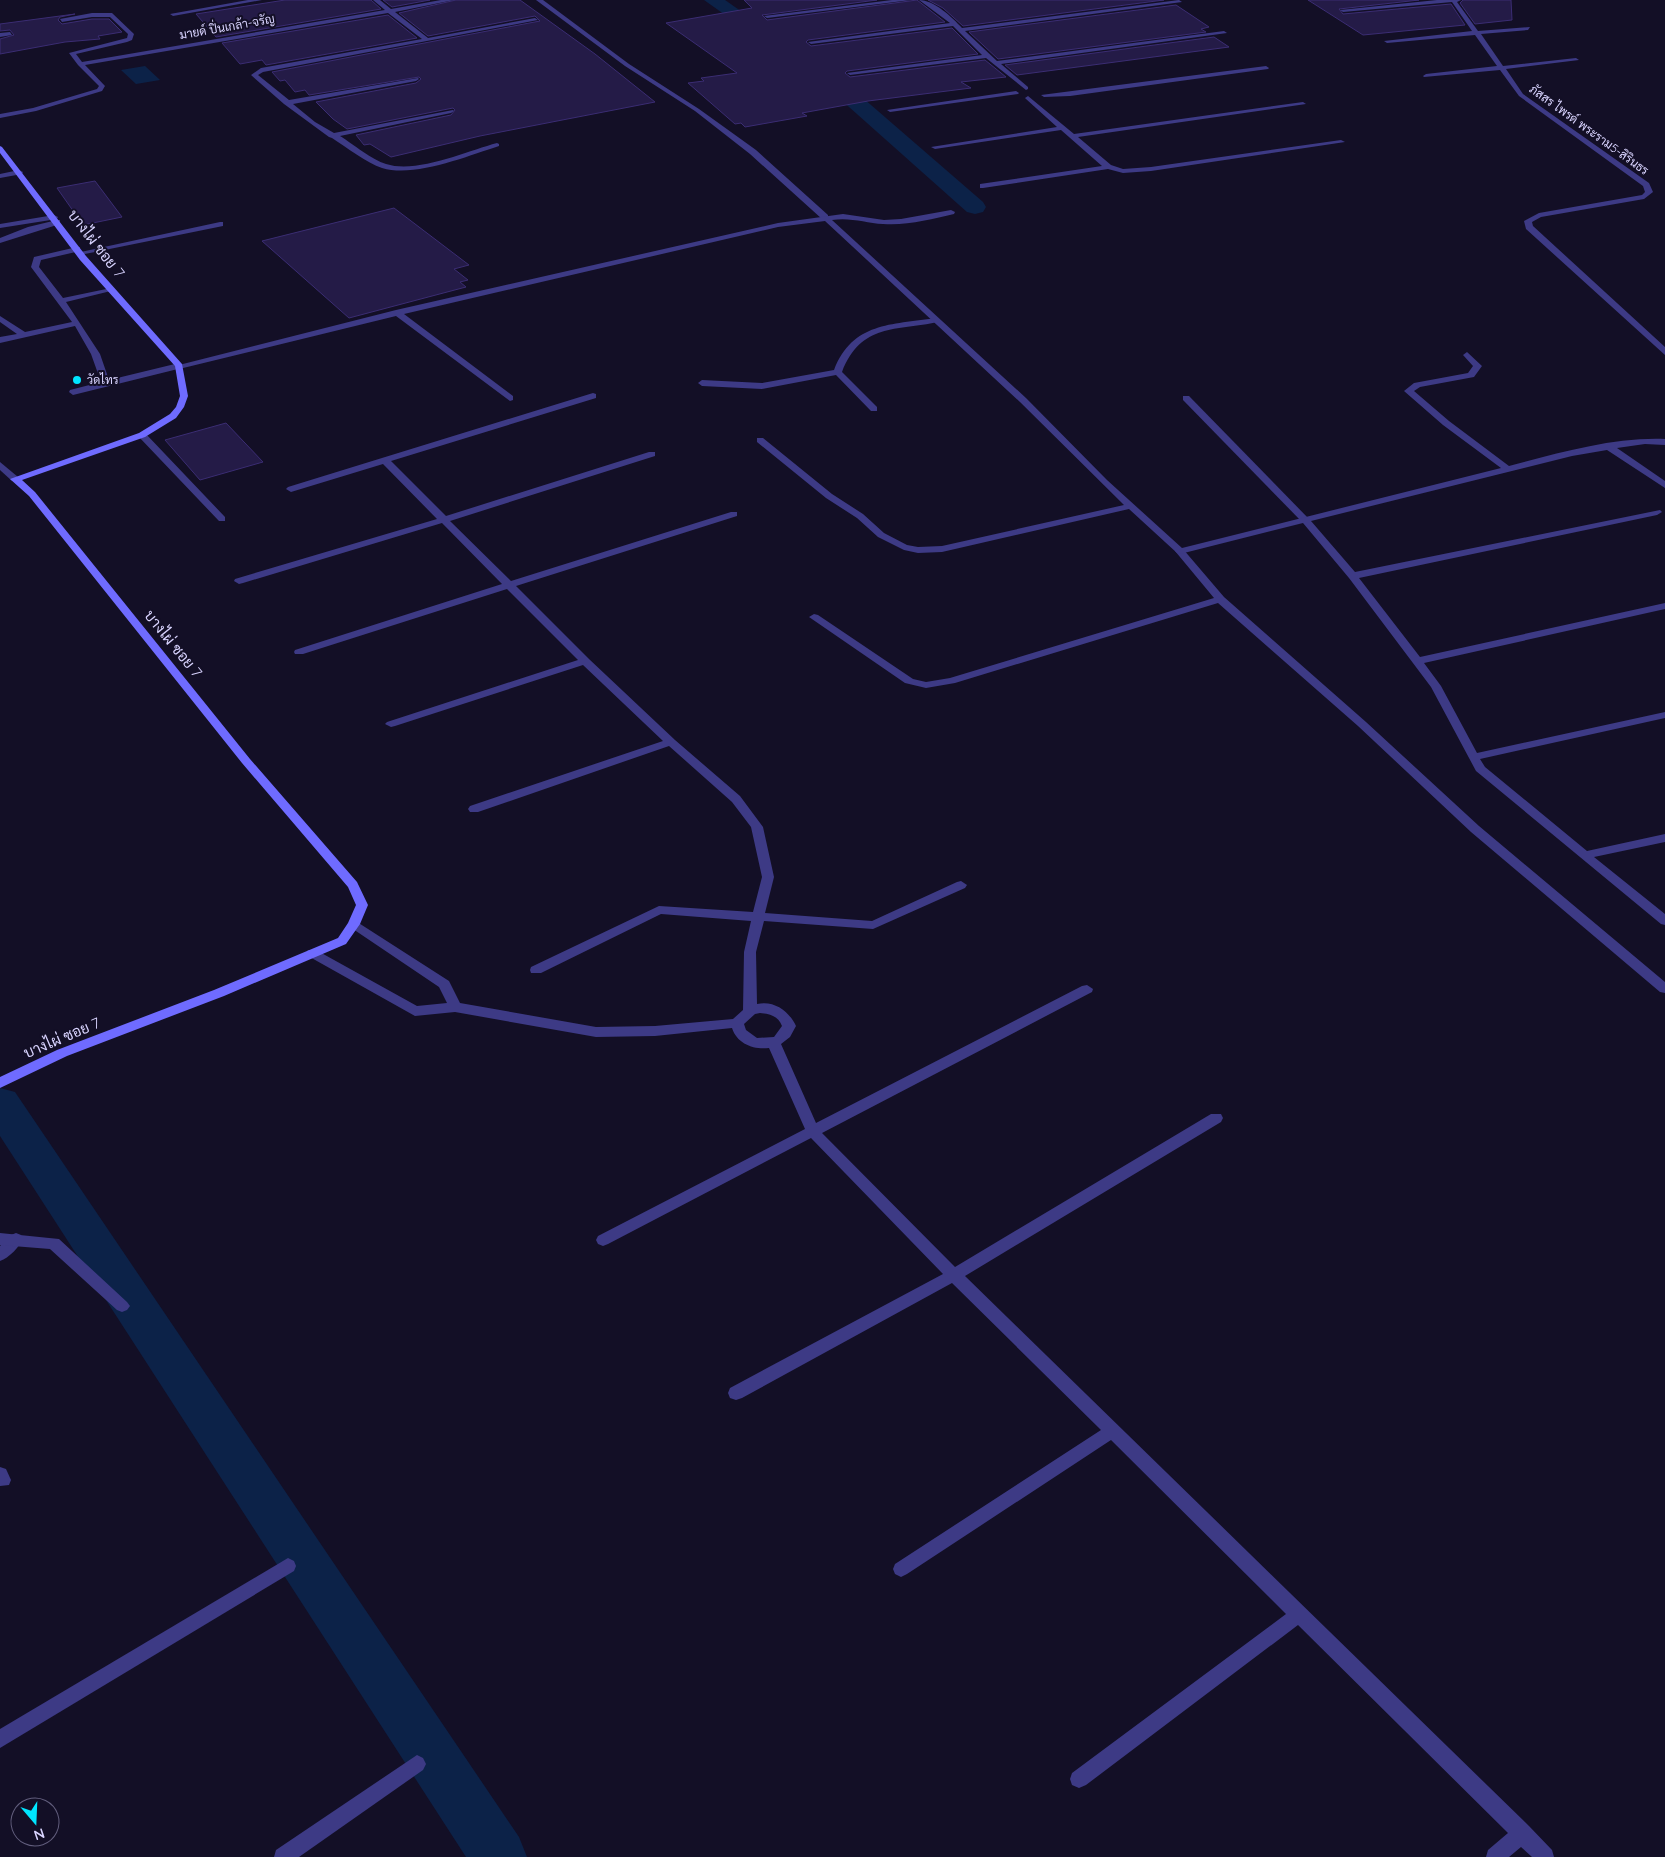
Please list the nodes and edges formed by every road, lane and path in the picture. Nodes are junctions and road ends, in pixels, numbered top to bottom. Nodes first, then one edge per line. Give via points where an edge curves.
1 (259, 0) edge
2 (376, 0) edge
3 (451, 0) edge
4 (539, 0) edge
5 (908, 0) edge
6 (922, 0) edge
7 (1453, 0) edge
8 (1458, 0) edge
9 (1179, 2) dead end
10 (1343, 10) dead end
11 (389, 11) junction
12 (174, 14) dead end
13 (767, 16) dead end
14 (62, 20) dead end
15 (536, 20) dead end
16 (955, 24) junction
17 (1528, 28) dead end
18 (960, 30) junction
19 (1475, 32) junction
20 (1224, 33) dead end
21 (10, 34) dead end
22 (0, 35) edge
23 (427, 40) junction
24 (1388, 41) dead end
25 (811, 42) dead end
26 (987, 56) junction
27 (1576, 60) dead end
28 (995, 63) junction
29 (80, 64) junction
30 (1266, 68) dead end
31 (1499, 68) junction
32 (850, 73) dead end
33 (1426, 76) dead end
34 (416, 79) dead end
35 (1032, 88) junction
36 (1016, 93) junction
37 (1044, 95) junction
38 (1028, 98) junction
39 (63, 100) junction
40 (286, 103) junction
41 (1303, 104) dead end
42 (0, 108) edge
43 (890, 110) dead end
44 (451, 111) dead end
45 (0, 116) edge
46 (1064, 128) junction
47 (331, 136) junction
48 (1073, 136) junction
49 (1340, 142) dead end
50 (498, 145) dead end
51 (935, 147) dead end
52 (0, 148) edge
53 (1108, 167) junction
54 (19, 172) junction
55 (0, 176) edge
56 (983, 186) dead end
57 (951, 212) dead end
58 (825, 217) junction
59 (56, 219) junction
60 (220, 224) dead end
61 (0, 226) edge
62 (0, 241) edge
63 (78, 251) junction
64 (111, 290) junction
65 (61, 301) junction
66 (396, 312) junction
67 (0, 318) edge
68 (935, 320) junction
69 (77, 323) junction
70 (24, 334) junction
71 (0, 340) edge
72 (1665, 352) edge
73 (1467, 354) dead end
74 (179, 366) junction
75 (838, 372) junction
76 (702, 383) dead end
77 (106, 384) junction
78 (73, 392) dead end
79 (593, 396) dead end
80 (510, 398) dead end
81 (1186, 398) dead end
82 (874, 409) dead end
83 (142, 435) junction
84 (760, 440) dead end
85 (1665, 442) edge
86 (1609, 447) junction
87 (652, 454) dead end
88 (384, 460) junction
89 (0, 465) edge
90 (1510, 470) junction
91 (15, 479) junction
92 (1665, 485) edge
93 (291, 488) dead end
94 (1131, 506) junction
95 (1657, 512) dead end
96 (734, 514) dead end
97 (222, 519) dead end
98 (443, 520) junction
99 (1306, 521) junction
100 (1180, 551) junction
101 (1353, 576) junction
102 (239, 581) dead end
103 (511, 586) junction
104 (1220, 600) junction
105 (1665, 606) edge
106 (814, 617) dead end
107 (299, 652) dead end
108 (584, 662) junction
109 (1417, 662) junction
110 (1665, 715) edge
111 (391, 724) dead end
112 (670, 742) junction
113 (1473, 757) junction
114 (474, 809) dead end
115 (1665, 838) edge
116 (1585, 855) junction
117 (960, 885) dead end
118 (759, 916) junction
119 (1665, 921) edge
120 (354, 924) junction
121 (312, 953) junction
122 (536, 970) dead end
123 (1087, 989) dead end
124 (1665, 989) edge
125 (456, 1008) junction
126 (750, 1011) junction
127 (737, 1023) junction
128 (773, 1042) junction
129 (4, 1081) edge
130 (1216, 1118) dead end
131 (814, 1132) junction
132 (0, 1239) edge
133 (16, 1239) junction
134 (603, 1240) dead end
135 (0, 1255) edge
136 (954, 1275) junction
137 (122, 1306) dead end
138 (736, 1392) dead end
139 (1112, 1431) junction
140 (288, 1566) dead end
141 (901, 1569) dead end
142 (1298, 1615) junction
143 (0, 1739) edge
144 (417, 1764) dead end
145 (1079, 1779) dead end
146 (1522, 1833) junction
147 (283, 1857) edge
148 (1495, 1857) edge
149 (1545, 1857) edge

1 - 12 street
2 - 11 street
3 - 11 street, มายด์ ปิ่นเกล้า-จรัญ
4 - 58 street via 753,152
5 - 13 street
6 - 16 street
7 - 8 street
7 - 10 street
7 - 19 street, ภัสสร ไพรด์ พระราม5-สิรินธร
9 - 18 street
11 - 23 street
11 - 29 street, มายด์ ปิ่นเกล้า-จรัญ
14 - 29 street via 112,15 131,34 125,41 72,53
15 - 23 street
16 - 18 street
16 - 25 street
17 - 19 street
18 - 26 street
19 - 24 street
19 - 31 street, ภัสสร ไพรด์ พระราม5-สิรินธร
20 - 28 street
21 - 22 street
23 - 40 street via 256,72 255,76
26 - 28 street
26 - 32 street
27 - 31 street
28 - 35 street
29 - 39 street via 102,86 100,90
30 - 37 street
31 - 33 street
31 - 72 street, ภัสสร ไพรด์ พระราม5-สิรินธร via 1521,95 1646,185 1649,192 1644,197 1539,216 1528,221 1529,227
34 - 40 street
35 - 36 street
35 - 37 street via 1045,92
36 - 38 street
36 - 43 street
37 - 38 street
38 - 46 street
39 - 42 street
39 - 45 street via 34,110
40 - 47 street
41 - 48 street
44 - 47 street
46 - 48 street
46 - 51 street
47 - 50 street via 391,168 416,166
48 - 53 street
49 - 53 street via 1136,171
52 - 54 street, บางไผ่ ซอย 7
53 - 56 street
54 - 55 street
54 - 59 street, บางไผ่ ซอย 7
57 - 58 street via 884,222
58 - 66 street via 735,234
58 - 68 street
59 - 61 street
59 - 62 street
59 - 63 street, บางไผ่ ซอย 7
60 - 63 street
63 - 64 street, บางไผ่ ซอย 7
63 - 65 street via 46,256 34,263
64 - 65 street
64 - 74 street, บางไผ่ ซอย 7
65 - 69 street
66 - 74 street
66 - 80 street
67 - 70 street
68 - 75 street via 860,337 841,360
68 - 94 street via 1023,400
69 - 70 street
69 - 77 street via 104,372
70 - 71 street
73 - 90 street via 1478,366 1471,375 1417,385 1408,391 1446,424
74 - 77 street
74 - 83 street via 184,396 180,407 162,424
75 - 76 street via 762,386
75 - 82 street
77 - 78 street
79 - 88 street
81 - 99 street
83 - 91 street
83 - 97 street
84 - 94 street via 829,496 904,548 942,549
85 - 86 street
86 - 90 street via 1572,452
86 - 92 street
87 - 98 street
88 - 93 street
88 - 98 street
89 - 91 street
90 - 99 street
91 - 120 street, บางไผ่ ซอย 7 via 32,494 246,761 353,885 362,905
94 - 100 street
95 - 101 street
96 - 103 street
98 - 102 street
98 - 103 street
99 - 100 street
99 - 101 street
100 - 104 street
101 - 109 street
103 - 107 street
103 - 108 street
104 - 106 street via 950,681 926,685 910,681
104 - 124 street via 1362,724 1475,829
105 - 109 street
108 - 111 street
108 - 112 street
109 - 113 street via 1436,686
110 - 113 street
112 - 114 street
112 - 118 street via 736,799 757,826 768,877
113 - 116 street via 1480,769
115 - 116 street
116 - 119 street
117 - 118 street via 873,925
118 - 122 street via 659,910
118 - 126 street via 750,952
120 - 121 street, บางไผ่ ซอย 7 via 342,940
120 - 125 street via 444,984
121 - 125 street via 415,1010
121 - 129 street, บางไผ่ ซอย 7 via 219,993 62,1053
123 - 131 street
125 - 127 street via 596,1032 655,1031
126 - 127 street
126 - 128 street via 771,1009 786,1018 788,1032
127 - 128 street via 743,1038 752,1042
128 - 131 street
130 - 136 street
131 - 134 street
131 - 136 street
132 - 133 street
133 - 135 street
133 - 137 street via 54,1243
136 - 138 street
136 - 139 street
139 - 141 street
139 - 142 street
140 - 143 street
142 - 145 street
142 - 146 street
144 - 147 street
146 - 148 street
146 - 149 street

